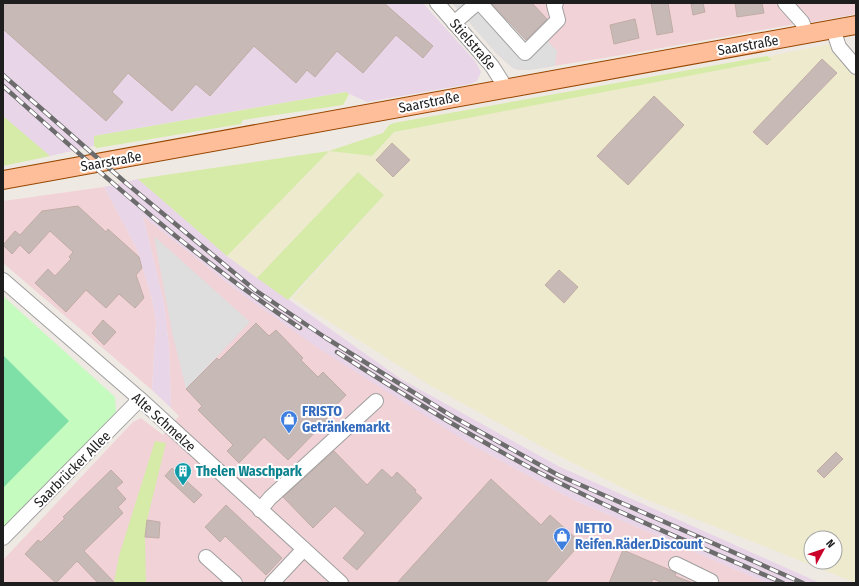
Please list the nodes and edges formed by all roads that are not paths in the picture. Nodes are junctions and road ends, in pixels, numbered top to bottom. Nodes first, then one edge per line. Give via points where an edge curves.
1 (437, 3) edge
2 (478, 3) edge
3 (556, 3) edge
4 (785, 3) edge
5 (454, 23) junction
6 (856, 25) edge
7 (833, 29) junction
8 (807, 34) junction
9 (856, 67) edge
10 (506, 88) junction
11 (3, 180) edge
12 (3, 280) edge
13 (140, 399) junction
14 (376, 401) dead end
15 (260, 510) junction
16 (3, 538) edge
17 (304, 549) junction
18 (206, 557) dead end
19 (676, 564) dead end
20 (235, 583) edge
21 (272, 583) edge
22 (342, 583) edge
23 (710, 583) edge

1 - 5 street, Stielstraße
2 - 3 street via 525,53 558,20 554,5
2 - 5 street
4 - 8 street via 802,22
5 - 10 street, Stielstraße via 497,72
6 - 7 main road, Saarstraße
7 - 8 main road, Saarstraße
7 - 9 street via 840,47
8 - 10 main road, Saarstraße
10 - 11 main road, Saarstraße
12 - 13 street, Alte Schmelze
13 - 15 street, Alte Schmelze
13 - 16 street, Saarbrücker Allee
14 - 15 street
15 - 17 street, Alte Schmelze
17 - 21 street
17 - 22 street, Alte Schmelze
18 - 20 street
19 - 23 street via 711,581

